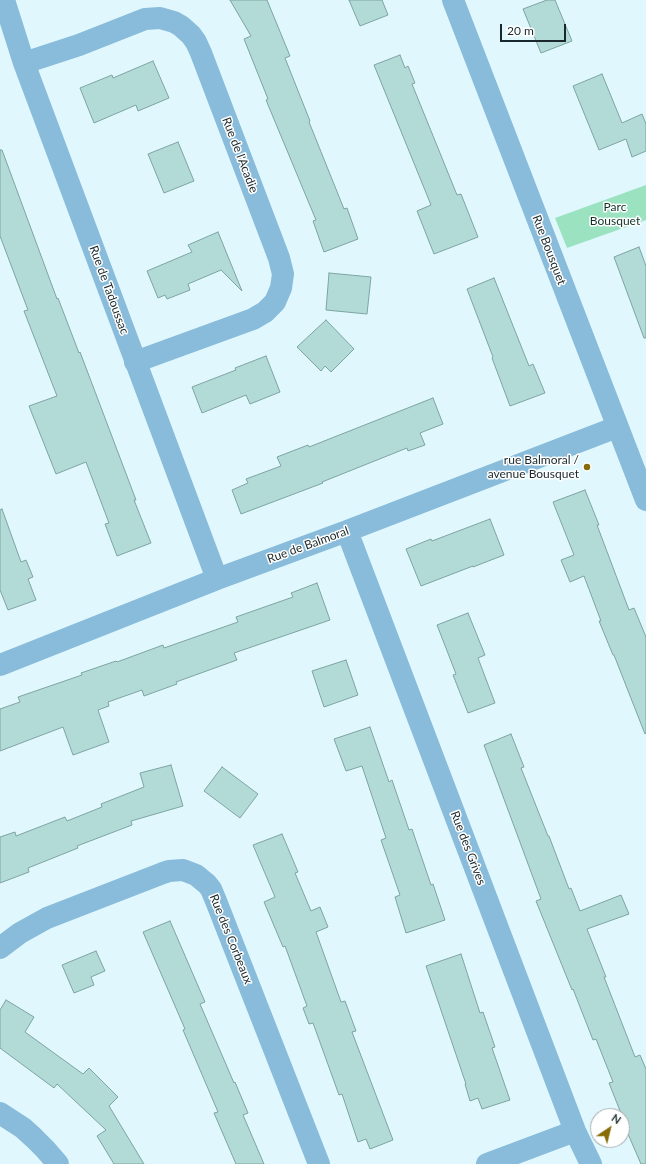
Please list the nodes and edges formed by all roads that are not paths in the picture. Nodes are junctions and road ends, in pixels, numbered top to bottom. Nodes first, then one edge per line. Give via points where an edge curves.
1 (4, 0) edge
2 (452, 0) edge
3 (24, 63) junction
4 (135, 362) junction
5 (617, 427) junction
6 (646, 500) edge
7 (347, 531) junction
8 (217, 579) junction
9 (0, 665) edge
10 (0, 948) edge
11 (0, 1113) edge
12 (575, 1131) junction
13 (58, 1164) edge
14 (319, 1164) edge
15 (487, 1164) edge
16 (591, 1164) edge

1 - 3 street, Rue de Tadoussac
2 - 5 street, Rue Bousquet
3 - 4 street, Rue de Tadoussac
3 - 4 street, Rue de l'Acadie via 145,19 160,18 174,22 186,30 201,53 279,258 283,274 281,288 275,302 265,312 253,319
4 - 8 street, Rue de Tadoussac
5 - 6 street, Rue Bousquet
5 - 7 street, Rue de Balmoral
7 - 8 street, Rue de Balmoral
7 - 12 street, Rue des Grives
8 - 9 street, Rue de Balmoral
10 - 14 street, Rue des Corbeaux via 46,918 162,872 183,870 196,875 211,889
11 - 13 street via 34,1138
12 - 15 street
12 - 16 street, Rue des Grives

